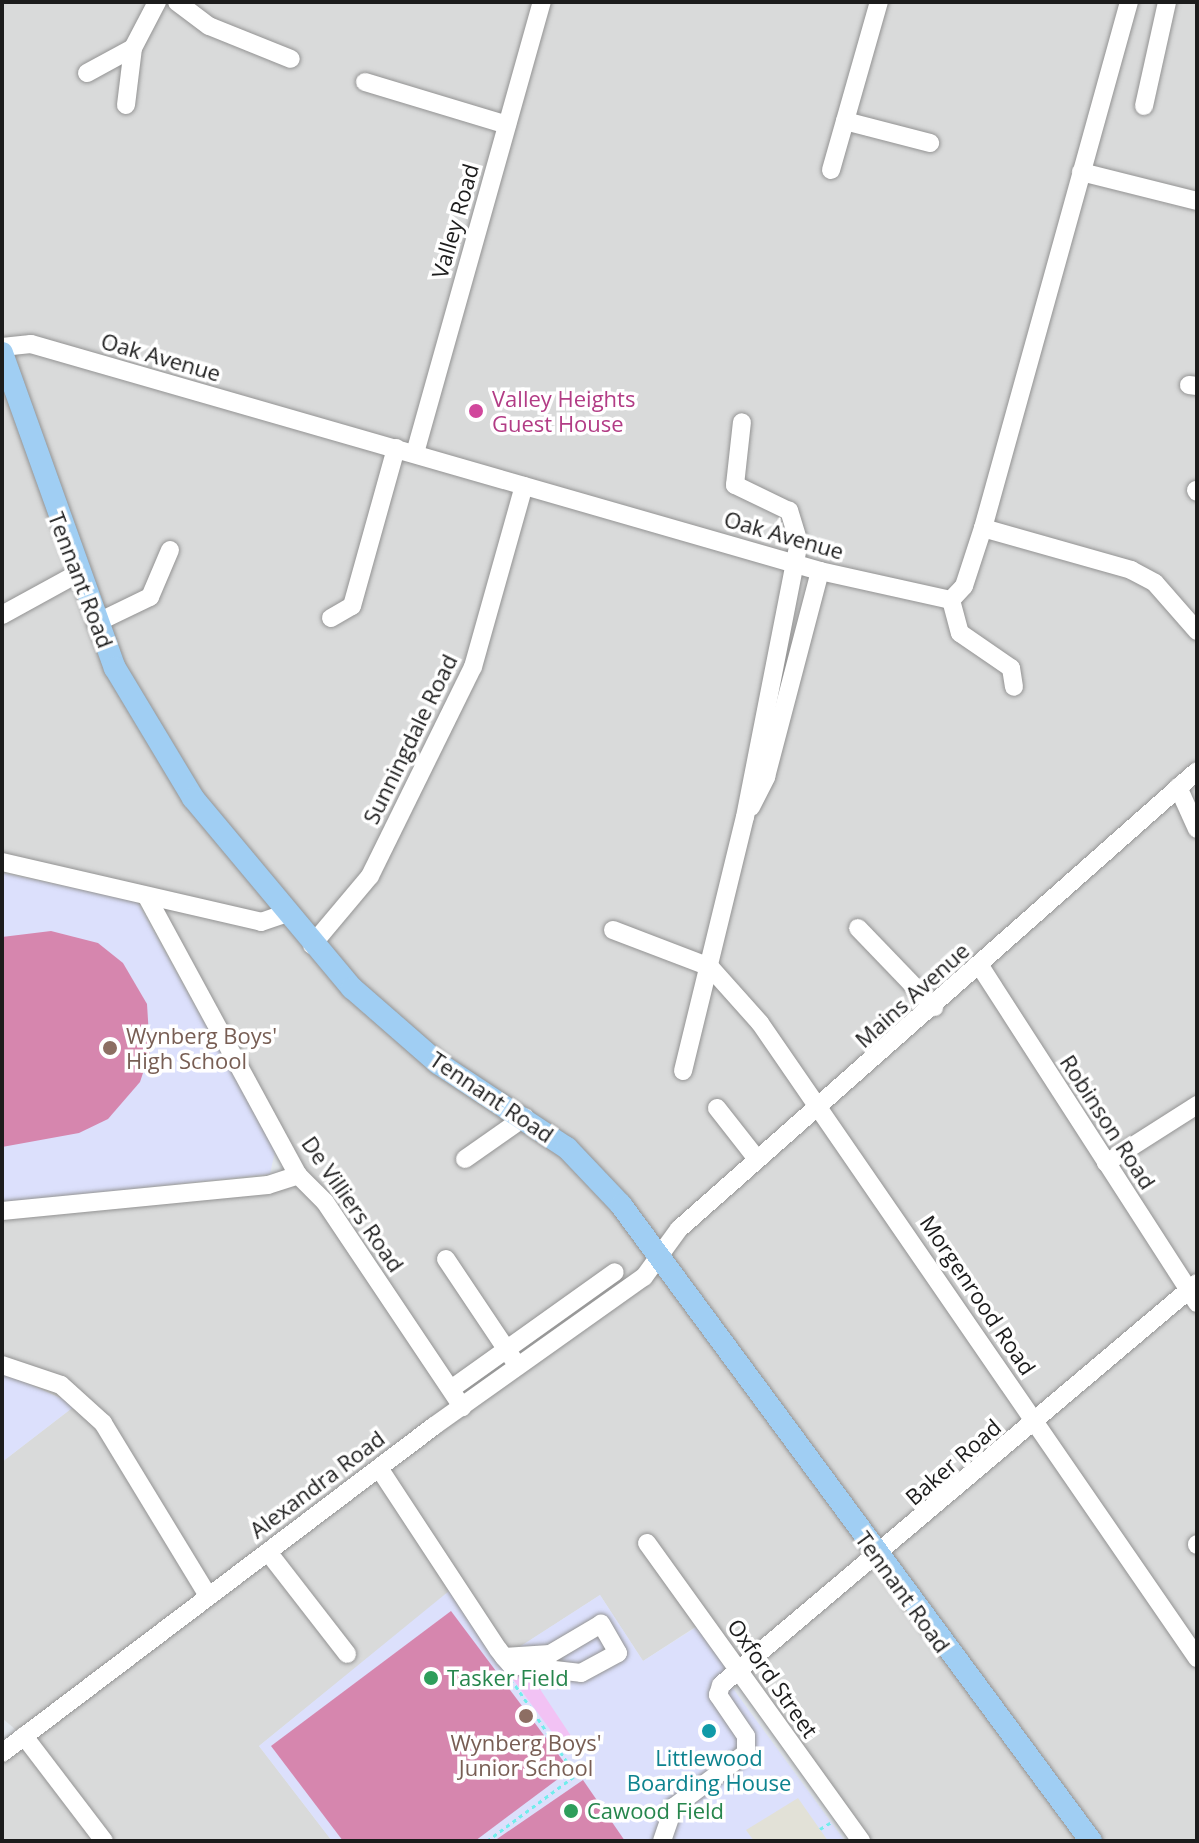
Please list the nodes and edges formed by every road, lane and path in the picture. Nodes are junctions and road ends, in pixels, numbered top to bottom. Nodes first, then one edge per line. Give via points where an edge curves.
1 (157, 2) edge
2 (177, 2) edge
3 (542, 2) edge
4 (879, 2) edge
5 (1129, 2) edge
6 (1167, 2) edge
7 (133, 48) junction
8 (291, 59) dead end
9 (87, 73) dead end
10 (365, 82) dead end
11 (126, 105) dead end
12 (1144, 106) dead end
13 (845, 121) junction
14 (507, 125) junction
15 (930, 143) dead end
16 (831, 170) dead end
17 (1081, 172) junction
18 (1197, 201) edge
19 (2, 350) edge
20 (742, 422) dead end
21 (406, 451) junction
22 (524, 486) junction
23 (983, 528) junction
24 (170, 550) dead end
25 (796, 564) junction
26 (820, 571) junction
27 (77, 574) junction
28 (951, 600) junction
29 (2, 615) edge
30 (331, 618) dead end
31 (96, 623) junction
32 (1197, 631) edge
33 (1014, 687) dead end
34 (1197, 771) edge
35 (1178, 787) junction
36 (745, 817) junction
37 (1197, 829) edge
38 (2, 862) edge
39 (147, 897) junction
40 (287, 913) junction
41 (858, 928) dead end
42 (613, 930) dead end
43 (312, 945) junction
44 (980, 966) junction
45 (710, 967) junction
46 (934, 1007) junction
47 (683, 1071) dead end
48 (1197, 1105) edge
49 (717, 1108) dead end
50 (822, 1108) junction
51 (525, 1117) junction
52 (465, 1159) dead end
53 (757, 1159) junction
54 (1106, 1163) junction
55 (298, 1175) junction
56 (2, 1211) edge
57 (661, 1255) junction
58 (446, 1259) dead end
59 (615, 1272) dead end
60 (1194, 1292) edge
61 (575, 1301) junction
62 (588, 1319) junction
63 (507, 1350) junction
64 (2, 1365) edge
65 (486, 1365) junction
66 (519, 1368) junction
67 (498, 1382) junction
68 (451, 1389) junction
69 (462, 1407) junction
70 (1035, 1421) junction
71 (379, 1468) junction
72 (647, 1543) dead end
73 (268, 1552) junction
74 (879, 1559) junction
75 (208, 1596) junction
76 (347, 1654) dead end
77 (504, 1657) junction
78 (1197, 1658) edge
79 (737, 1672) junction
80 (514, 1684) dead end
81 (24, 1736) junction
82 (2, 1753) edge
83 (830, 1823) dead end
84 (820, 1829) dead end
85 (104, 1841) edge
86 (487, 1841) edge
87 (662, 1841) edge
88 (861, 1841) edge
89 (1091, 1841) edge

1 - 7 street
2 - 8 street via 209,26
3 - 14 street, Valley Road
4 - 13 street
5 - 17 street
6 - 12 street
7 - 9 street
7 - 11 street
10 - 14 street
13 - 15 street
13 - 16 street
14 - 21 street, Valley Road
17 - 18 street
17 - 23 street
19 - 21 street, Oak Avenue via 31,344
19 - 27 main road, Tennant Road
20 - 25 street via 735,485 789,511 799,543
21 - 22 street, Oak Avenue
21 - 30 street, Valley Road via 352,606
22 - 25 street, Oak Avenue
22 - 43 street, Sunningdale Road via 473,667 370,876
23 - 28 street via 964,586
23 - 32 street via 1142,575
24 - 31 street via 150,597
25 - 26 street, Oak Avenue
25 - 36 street
26 - 28 street, Oak Avenue
26 - 36 street via 766,777
27 - 29 street
27 - 31 main road, Tennant Road
28 - 33 street via 960,633 1011,668
31 - 40 main road, Tennant Road via 168,764
34 - 35 street, Mains Avenue
35 - 37 street
35 - 44 street, Mains Avenue
36 - 45 street
38 - 39 street
39 - 40 street via 261,922
39 - 55 street, De Villiers Road
40 - 43 main road, Tennant Road
41 - 46 street
42 - 45 street
43 - 51 main road, Tennant Road via 419,1048
44 - 46 street, Mains Avenue
44 - 54 street, Robinson Road
45 - 47 street
45 - 50 street, Morgenrood Road
46 - 50 street, Mains Avenue
48 - 54 street
49 - 53 street
50 - 53 street, Mains Avenue
50 - 70 street, Morgenrood Road
51 - 52 street
51 - 57 main road, Tennant Road via 567,1148
53 - 57 street, Mains Avenue via 674,1233
54 - 60 street, Robinson Road
55 - 56 street via 268,1185
55 - 68 street, De Villiers Road via 325,1202
57 - 62 street, Alexandra Road
57 - 74 main road, Tennant Road
58 - 63 street
59 - 61 street
60 - 70 street, Baker Road
61 - 62 street
61 - 63 street
62 - 66 street, Alexandra Road
63 - 65 street
63 - 66 street
64 - 75 street via 61,1385 103,1423
65 - 67 street
65 - 68 street
66 - 67 street, Alexandra Road
67 - 69 street, Alexandra Road
68 - 69 street, De Villiers Road
69 - 71 street, Alexandra Road
70 - 74 street, Baker Road
70 - 78 street, Morgenrood Road
71 - 73 street, Alexandra Road
71 - 77 street
72 - 79 street, Oxford Street
73 - 75 street, Alexandra Road
73 - 76 street
74 - 79 street, Baker Road
74 - 89 main road, Tennant Road
75 - 81 street, Alexandra Road
77 - 77 street via 550,1654 601,1624 618,1653 581,1673 514,1666
79 - 87 street via 718,1695 746,1736 746,1753 674,1807
79 - 88 street, Oxford Street
80 - 86 path via 576,1775
81 - 82 street, Alexandra Road
81 - 85 street
83 - 84 path

